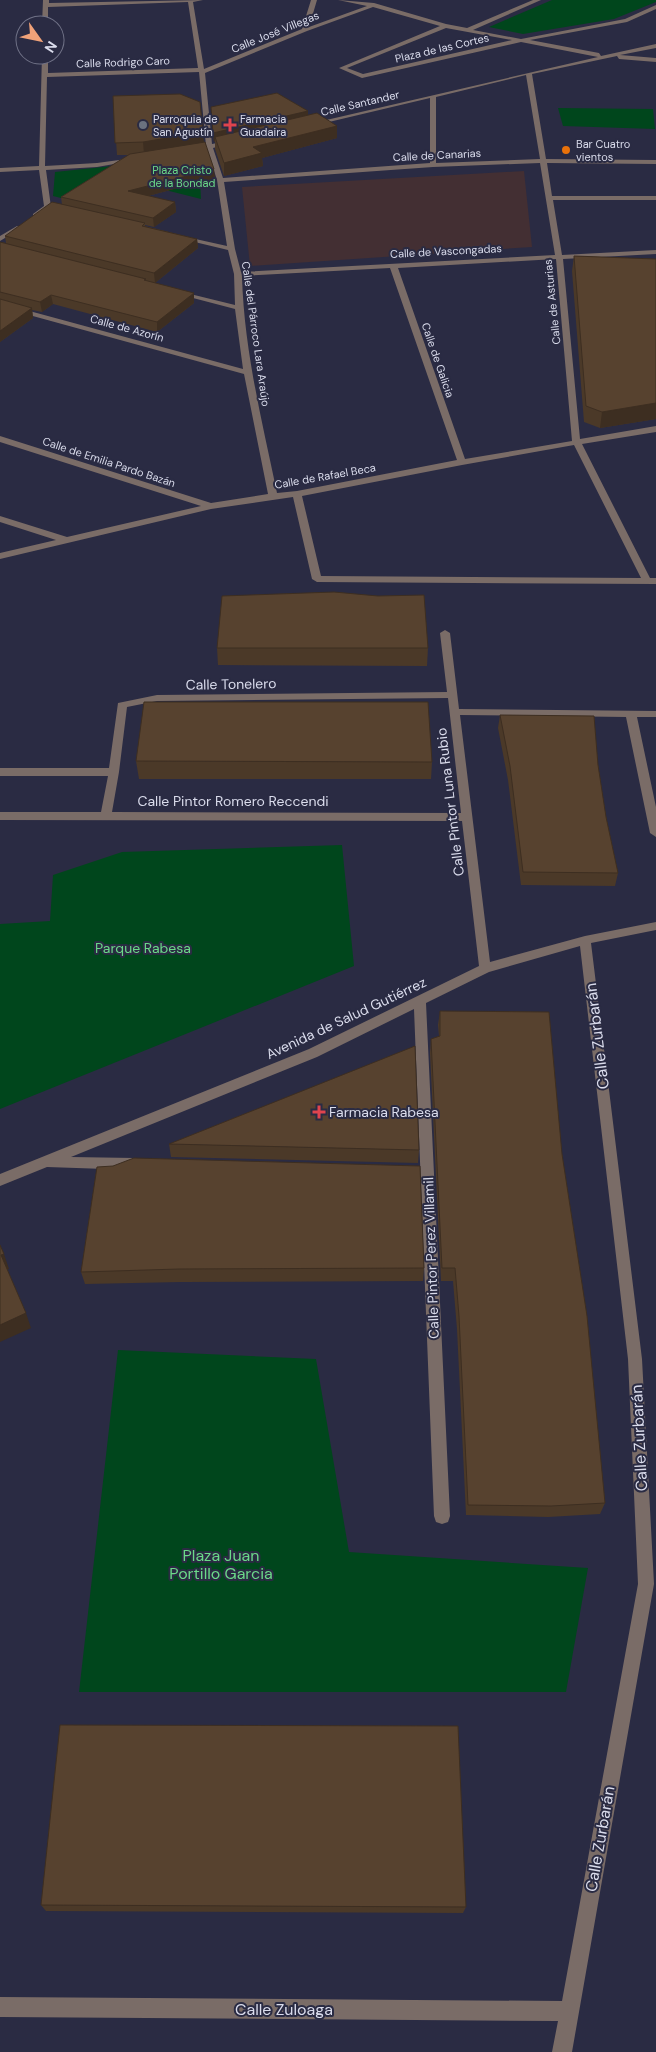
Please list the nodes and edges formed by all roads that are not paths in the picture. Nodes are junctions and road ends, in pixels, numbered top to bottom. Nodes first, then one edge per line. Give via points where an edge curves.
1 (190, 0) edge
2 (200, 0) edge
3 (314, 0) edge
4 (341, 0) edge
5 (385, 0) edge
6 (538, 0) edge
7 (46, 3) edge
8 (374, 5) junction
9 (656, 6) edge
10 (445, 26) junction
11 (469, 29) junction
12 (305, 30) junction
13 (522, 40) junction
14 (656, 46) edge
15 (603, 56) junction
16 (656, 60) edge
17 (45, 65) edge
18 (201, 71) junction
19 (529, 73) junction
20 (45, 75) junction
21 (433, 96) junction
22 (302, 126) edge
23 (237, 141) edge
24 (209, 147) junction
25 (181, 153) edge
26 (144, 159) edge
27 (545, 162) junction
28 (656, 162) edge
29 (433, 164) junction
30 (42, 168) junction
31 (0, 170) edge
32 (220, 180) junction
33 (550, 198) junction
34 (656, 198) edge
35 (48, 207) junction
36 (57, 209) edge
37 (32, 218) edge
38 (24, 223) edge
39 (173, 236) edge
40 (0, 239) edge
41 (231, 250) junction
42 (656, 252) edge
43 (559, 257) junction
44 (393, 265) junction
45 (238, 274) junction
46 (172, 292) edge
47 (0, 306) edge
48 (239, 308) junction
49 (248, 373) junction
50 (656, 429) edge
51 (0, 439) edge
52 (576, 441) junction
53 (462, 462) junction
54 (297, 494) junction
55 (273, 496) junction
56 (211, 506) junction
57 (0, 519) edge
58 (66, 540) junction
59 (0, 556) edge
60 (652, 581) edge
61 (445, 633) dead end
62 (452, 695) junction
63 (454, 712) junction
64 (630, 714) junction
65 (656, 714) edge
66 (0, 772) edge
67 (114, 772) junction
68 (106, 815) junction
69 (0, 816) edge
70 (466, 817) junction
71 (656, 833) edge
72 (656, 926) edge
73 (585, 940) junction
74 (485, 968) junction
75 (420, 1000) junction
76 (44, 1162) junction
77 (152, 1165) edge
78 (0, 1180) edge
79 (442, 1516) dead end
80 (651, 1586) edge
81 (0, 2007) edge
82 (568, 2011) junction
83 (562, 2052) edge

1 - 2 street
1 - 7 street
1 - 18 street, Calle del Párroco Lara Araújo
3 - 12 street
4 - 8 street
5 - 8 street, Calle José Villegas
6 - 11 street, Plaza de las Cortes
8 - 10 street
8 - 12 street, Calle José Villegas
9 - 13 street, Plaza de las Cortes via 627,20
10 - 11 street
10 - 13 street, Plaza de las Cortes via 342,68 362,76
11 - 13 street
12 - 18 street, Calle José Villegas
13 - 15 street
14 - 15 street, Calle Santander
15 - 16 street
15 - 19 street, Calle Santander
17 - 20 street
18 - 20 street, Calle Rodrigo Caro
18 - 24 street, Calle del Párroco Lara Araújo
19 - 21 street, Calle Santander
19 - 27 street, Calle de Asturias
20 - 30 street
21 - 22 street, Calle Santander
21 - 29 street
23 - 24 street
24 - 25 street
24 - 32 street, Calle del Párroco Lara Araújo
26 - 30 street
27 - 28 street, Calle de Canarias
27 - 29 street, Calle de Canarias
27 - 33 street, Calle de Asturias
29 - 32 street, Calle de Canarias
30 - 31 street
30 - 35 street
32 - 41 street, Calle del Párroco Lara Araújo
33 - 34 street
33 - 43 street, Calle de Asturias
35 - 36 street
35 - 37 street
38 - 40 street
39 - 41 street
41 - 45 street, Calle del Párroco Lara Araújo
42 - 43 street, Calle de Vascongadas
43 - 44 street, Calle de Vascongadas
43 - 52 street, Calle de Asturias
44 - 45 street, Calle de Vascongadas
44 - 53 street, Calle de Galicia
45 - 48 street, Calle del Párroco Lara Araújo
46 - 48 street
47 - 49 street, Calle de Azorín
48 - 49 street, Calle del Párroco Lara Araújo
49 - 55 street, Calle del Párroco Lara Araújo
50 - 52 street, Calle de Rafael Beca
51 - 56 street, Calle de Emilia Pardo Bazán
52 - 53 street, Calle de Rafael Beca
52 - 60 street
53 - 54 street, Calle de Rafael Beca
54 - 55 street, Calle de Rafael Beca
54 - 60 street via 317,579
55 - 56 street, Calle de Rafael Beca
56 - 58 street, Calle de Rafael Beca
57 - 58 street
58 - 59 street, Calle de Rafael Beca
61 - 62 street, Calle Pintor Luna Rubio
62 - 63 street, Calle Pintor Luna Rubio
62 - 67 street, Calle Tonelero via 158,698 122,705
63 - 64 street
63 - 70 street, Calle Pintor Luna Rubio
64 - 65 street
64 - 71 street
66 - 67 street
67 - 68 street, Calle Tonelero
68 - 69 street, Calle Pintor Romero Reccendi
68 - 70 street, Calle Pintor Romero Reccendi
70 - 74 street, Calle Pintor Luna Rubio
72 - 73 street, Avenida de Salud Gutiérrez
73 - 74 street, Avenida de Salud Gutiérrez
73 - 80 street, Calle Zurbarán via 635,1359
74 - 75 street, Avenida de Salud Gutiérrez
75 - 76 street, Avenida de Salud Gutiérrez via 313,1053
75 - 79 street, Calle Pintor Perez Villamil via 422,1171
76 - 77 street
76 - 78 street, Avenida de Salud Gutiérrez
80 - 82 street, Calle Zurbarán
81 - 82 street, Calle Zuloaga
82 - 83 street, Calle Zurbarán

